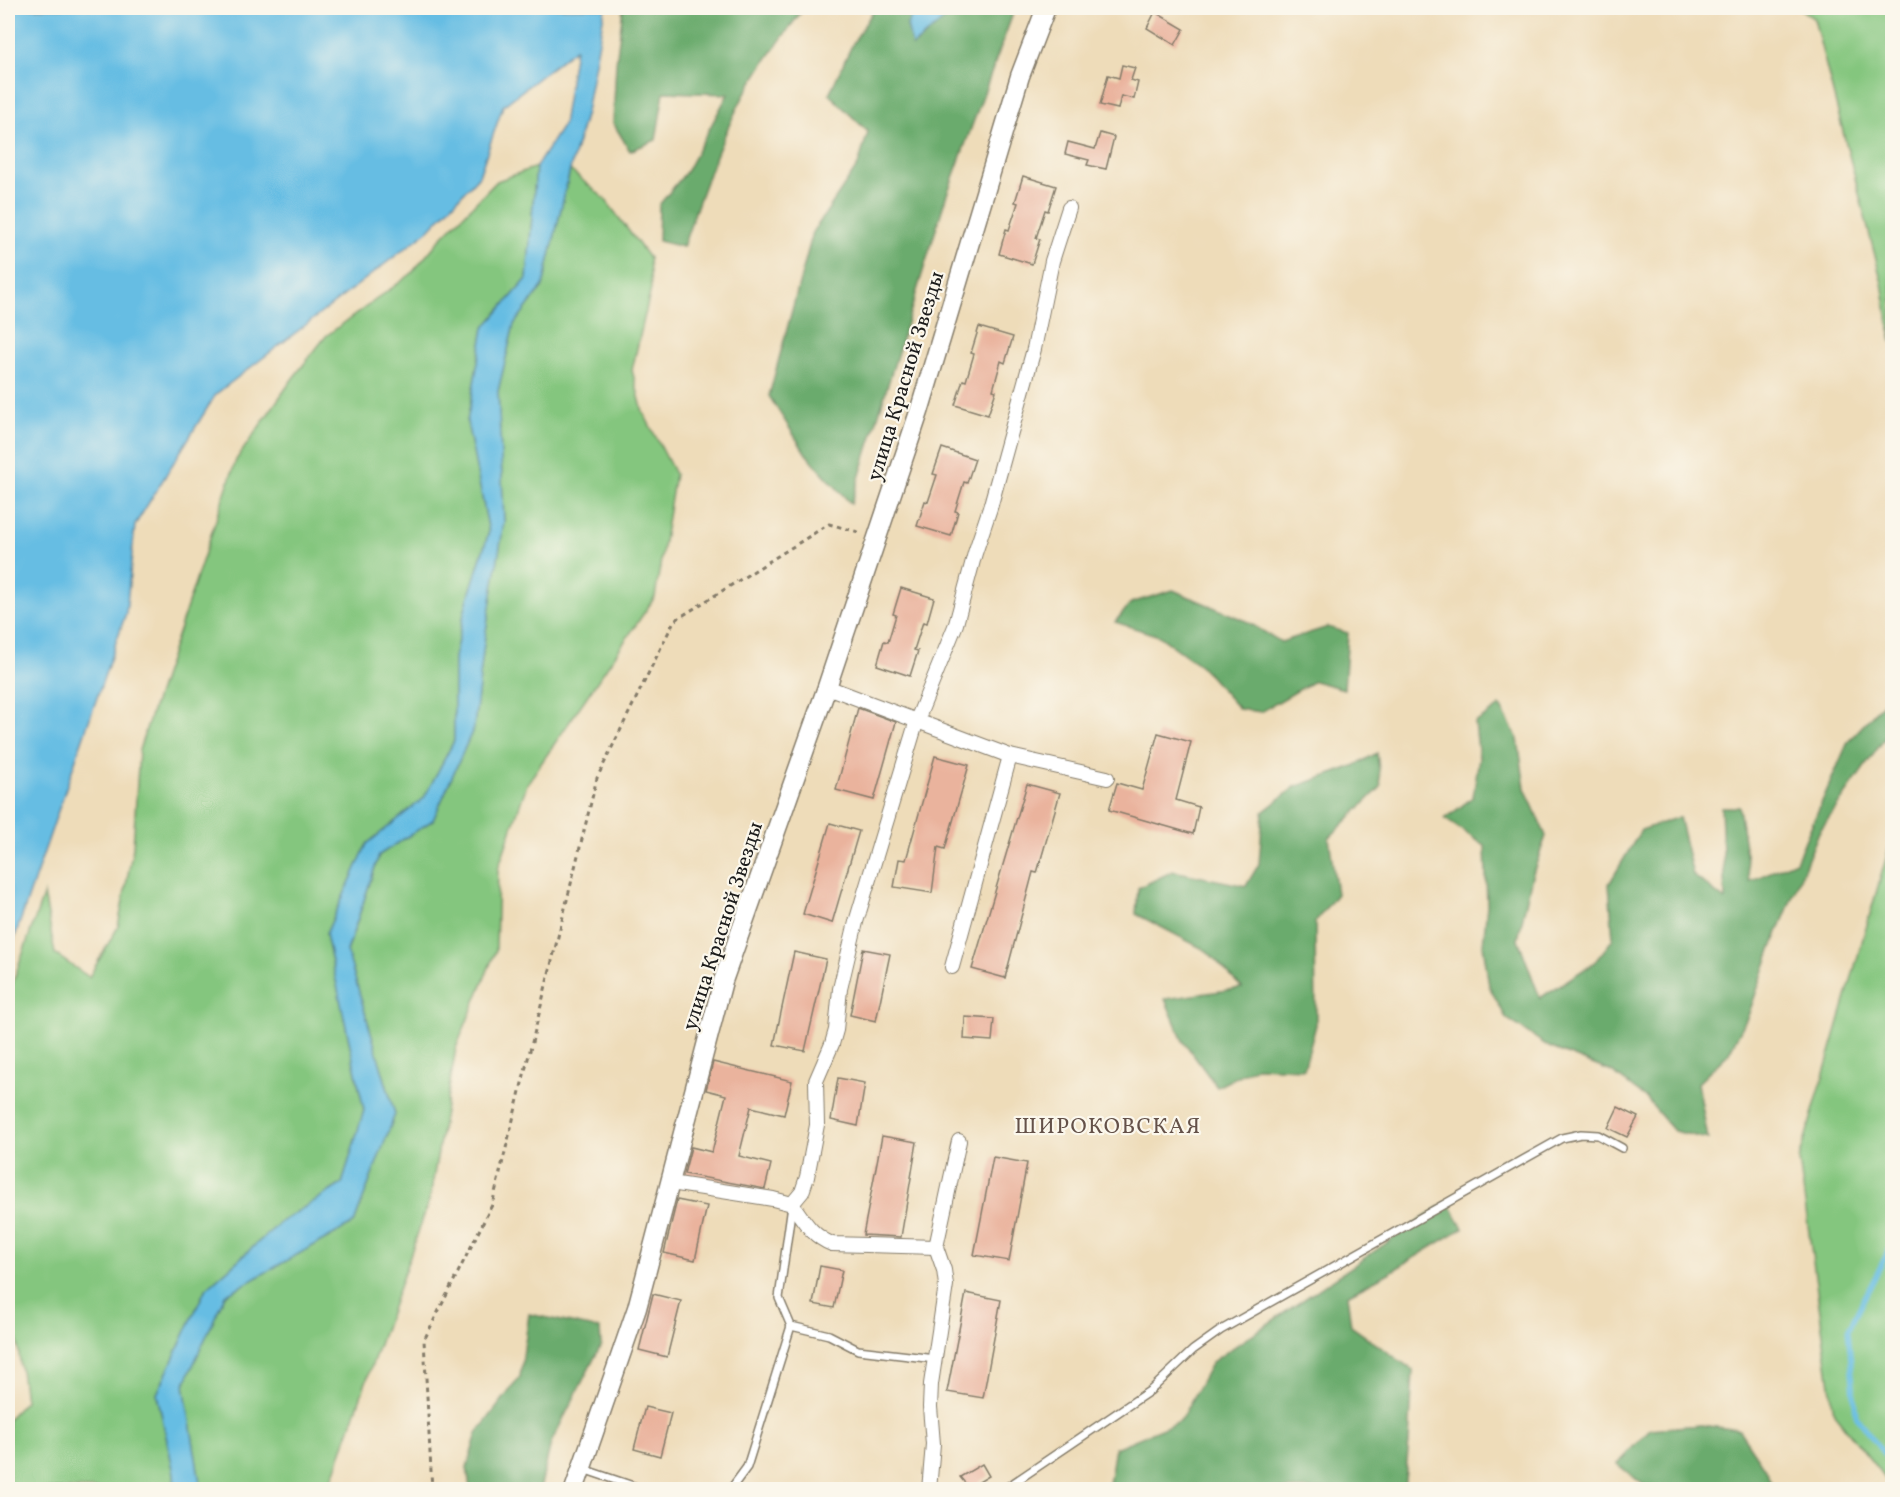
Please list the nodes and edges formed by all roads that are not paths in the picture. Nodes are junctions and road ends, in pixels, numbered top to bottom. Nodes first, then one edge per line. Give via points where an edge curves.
1 (1046, 8) edge
2 (1069, 208) dead end
3 (827, 687) junction
4 (917, 720) junction
5 (1010, 756) junction
6 (1107, 778) dead end
7 (952, 967) dead end
8 (959, 1141) dead end
9 (1622, 1148) dead end
10 (671, 1183) junction
11 (792, 1204) junction
12 (936, 1247) junction
13 (791, 1326) junction
14 (935, 1359) junction
15 (581, 1468) junction
16 (574, 1490) edge
17 (645, 1490) edge
18 (730, 1490) edge
19 (929, 1490) edge
20 (1003, 1490) edge

1 - 3 street, улица Красной Звезды via 1020,76 919,412
2 - 4 street via 957,624
3 - 4 street
3 - 10 street, улица Красной Звезды via 723,981
4 - 5 street
4 - 11 street via 856,922 840,989 836,1030 816,1081 817,1125 807,1178
5 - 6 street
5 - 7 street
8 - 12 street
9 - 20 lane via 1598,1135 1581,1134 1562,1138 1505,1168 1221,1330 1193,1350 1151,1390
10 - 11 street
10 - 15 street, улица Красной Звезды via 637,1308
11 - 12 street via 813,1233 832,1244
11 - 13 lane via 779,1298
12 - 14 street via 946,1285
13 - 14 lane via 829,1335 858,1350
13 - 18 lane via 747,1467
14 - 19 street via 930,1395 933,1444
15 - 16 street, улица Красной Звезды
15 - 17 lane

